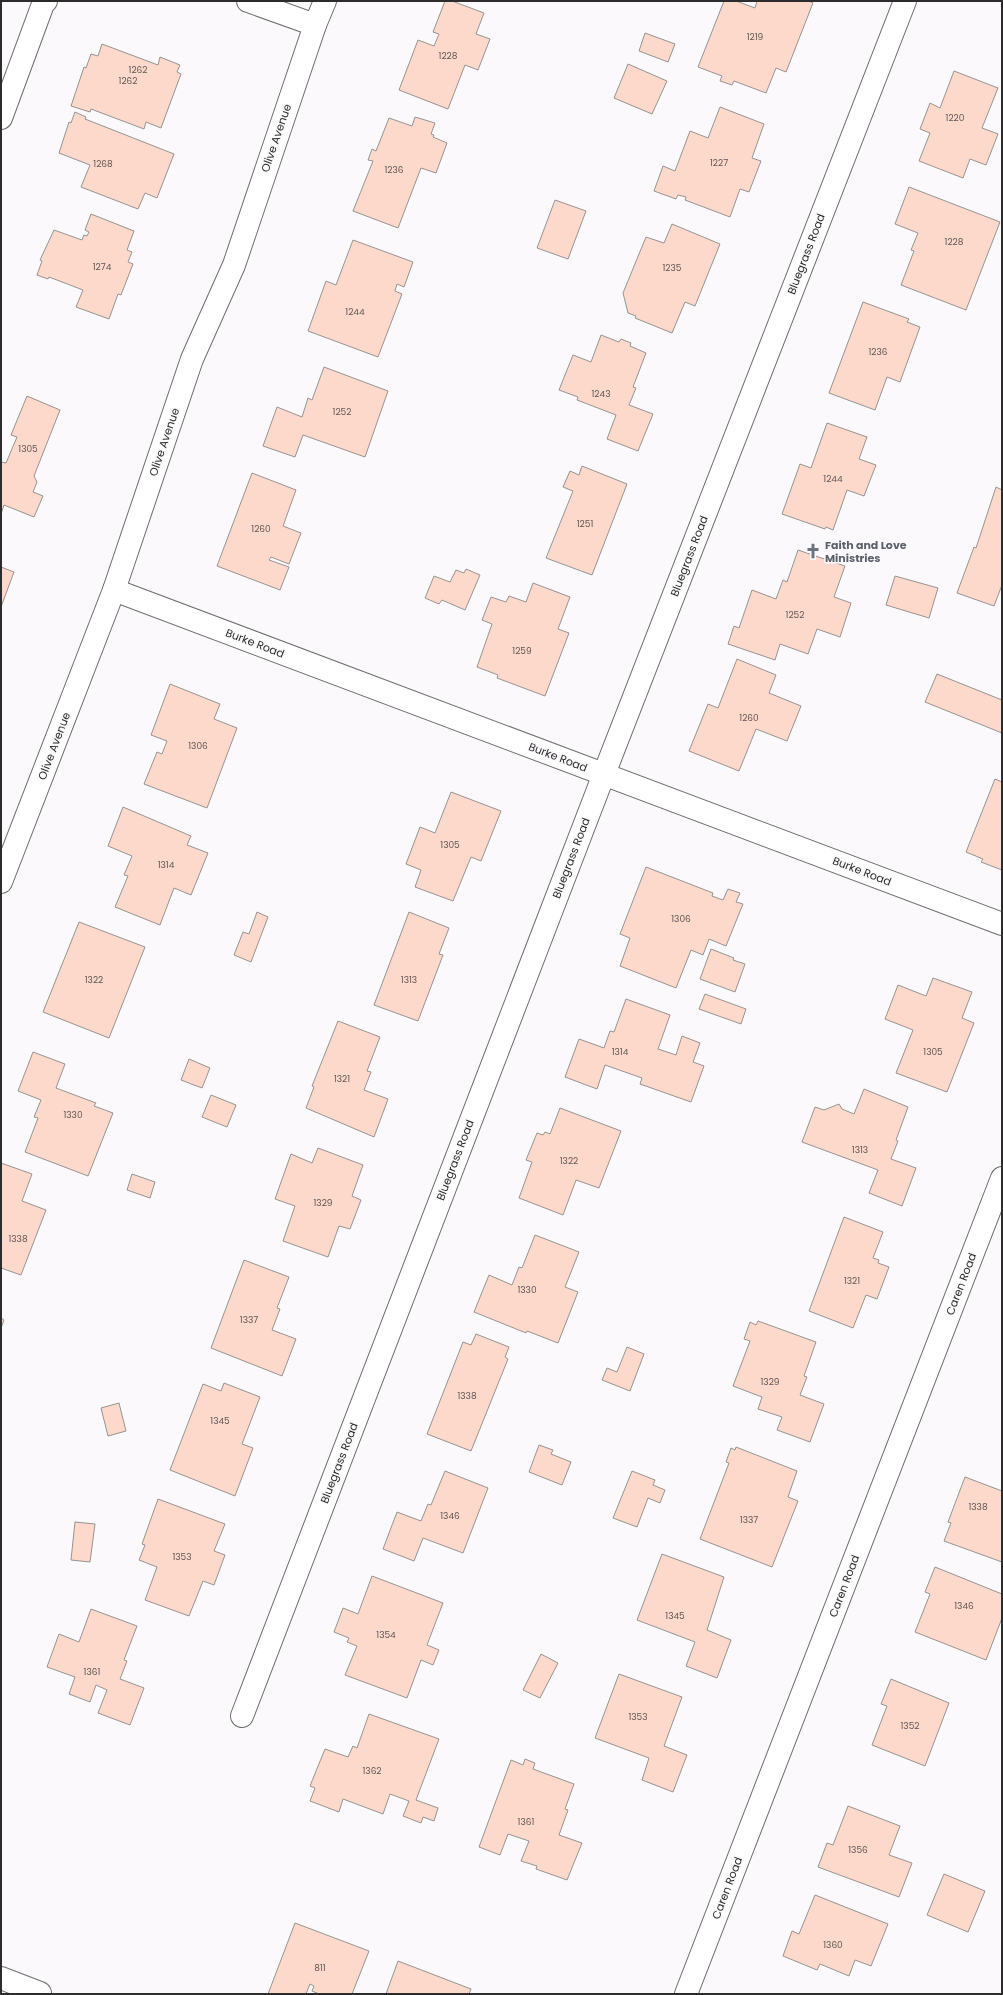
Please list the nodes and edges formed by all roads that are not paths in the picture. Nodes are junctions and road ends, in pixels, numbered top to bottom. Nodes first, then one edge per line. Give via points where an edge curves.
1 (46, 1) edge
2 (248, 1) edge
3 (325, 1) edge
4 (905, 1) edge
5 (315, 25) junction
6 (1, 118) edge
7 (114, 590) junction
8 (604, 774) junction
9 (1, 882) edge
10 (1002, 924) edge
11 (1002, 1178) edge
12 (242, 1716) dead end
13 (1, 1978) edge
14 (40, 1993) dead end
15 (686, 1994) edge

1 - 6 street
2 - 5 street
3 - 5 street, Olive Avenue
4 - 8 street, Bluegrass Road
5 - 7 street, Olive Avenue via 234,265 192,359
7 - 8 street, Burke Road
7 - 9 street, Olive Avenue
8 - 10 street, Burke Road
8 - 12 street, Bluegrass Road
11 - 15 street, Caren Road
13 - 14 street

